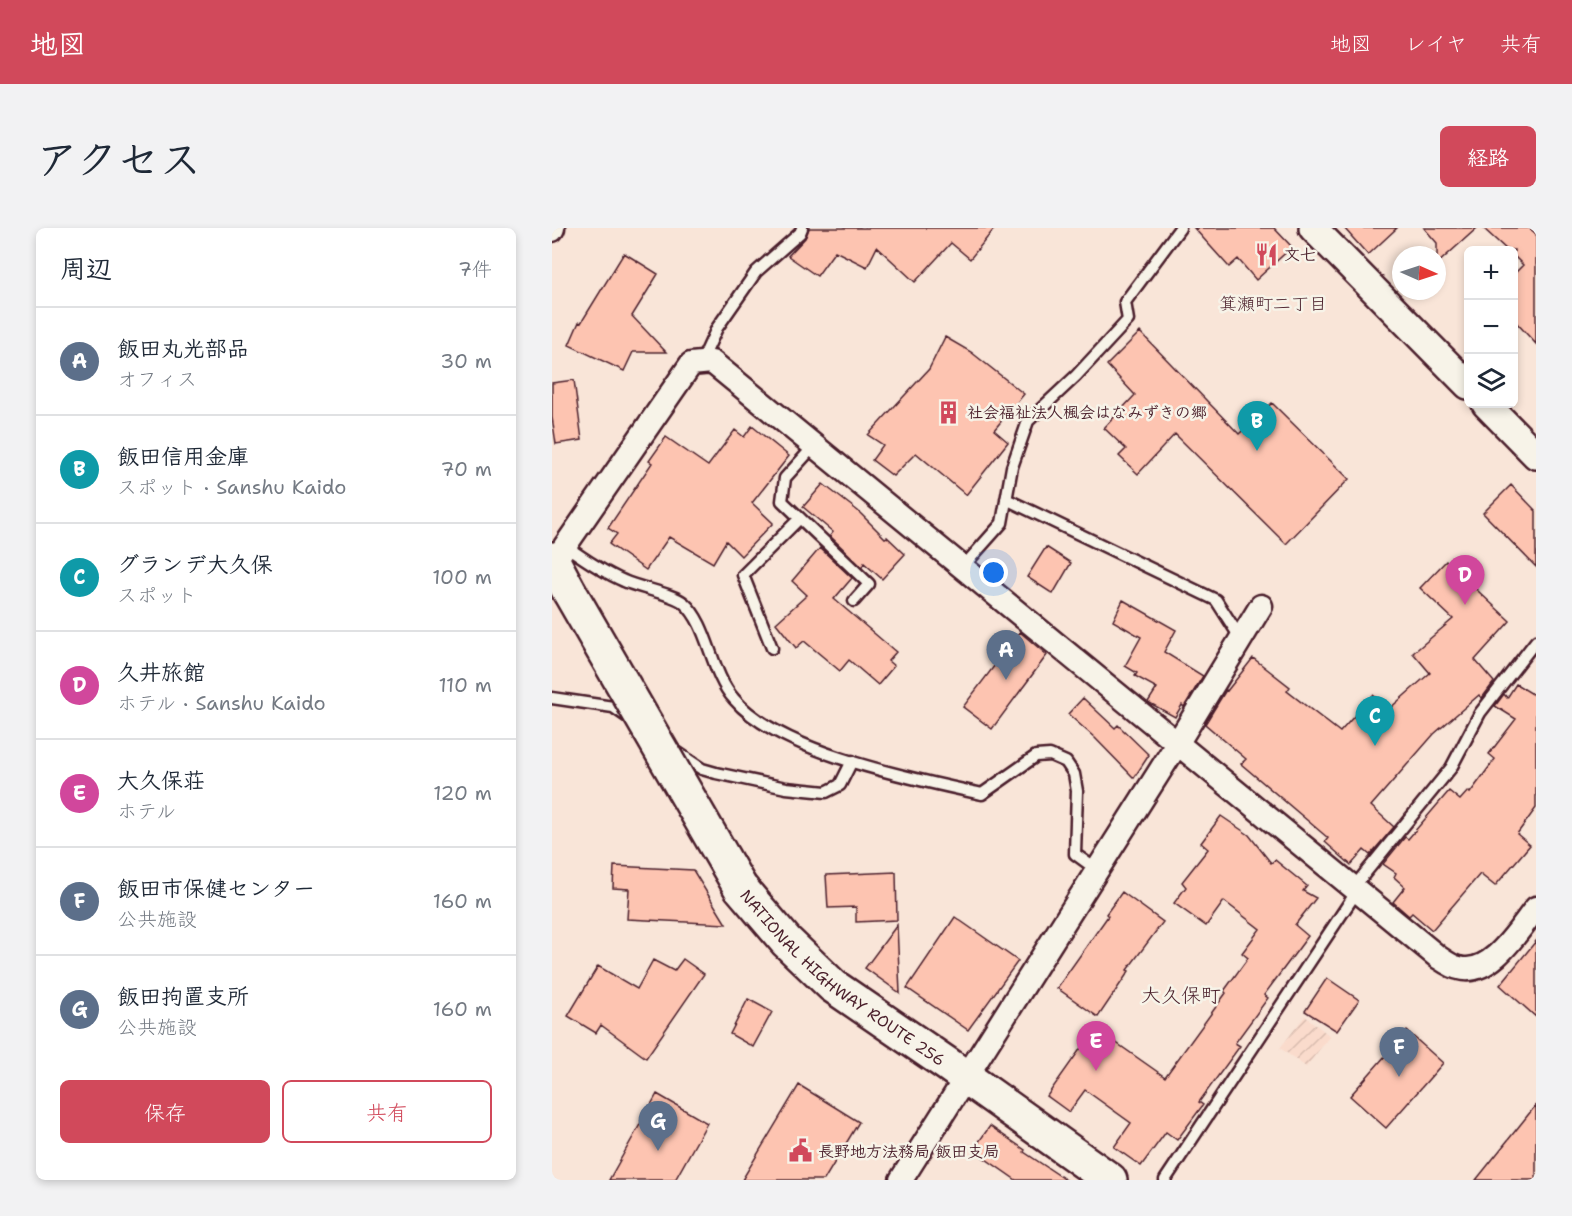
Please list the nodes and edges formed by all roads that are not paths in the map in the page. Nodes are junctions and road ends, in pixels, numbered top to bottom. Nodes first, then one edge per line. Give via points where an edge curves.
1 (802, 228) edge
2 (1180, 228) edge
3 (1313, 228) edge
4 (701, 363) junction
5 (1464, 381) edge
6 (1490, 408) edge
7 (815, 445) junction
8 (1536, 455) edge
9 (1006, 499) junction
10 (800, 518) junction
11 (557, 556) edge
12 (962, 568) junction
13 (854, 601) dead end
14 (1261, 606) dead end
15 (1241, 639) junction
16 (1536, 641) edge
17 (772, 648) dead end
18 (552, 698) edge
19 (1176, 744) junction
20 (852, 761) junction
21 (1097, 870) junction
22 (1355, 889) junction
23 (1536, 908) edge
24 (966, 1077) junction
25 (901, 1180) edge
26 (1110, 1180) edge
27 (1165, 1180) edge

1 - 4 lane via 756,272 717,328
2 - 9 lane via 1125,302 1128,320 1028,421
3 - 5 street
4 - 7 street via 712,362
4 - 11 street via 691,364
6 - 8 street
7 - 10 lane via 785,478 782,501
7 - 12 street
9 - 12 lane via 1002,524
9 - 15 lane via 1216,600
10 - 13 lane via 869,584
10 - 17 lane via 743,575
11 - 20 lane via 590,564 683,602 696,617 720,680 734,700 781,735
11 - 24 highway, NATIONAL HIGHWAY ROUTE 256, bridge via 569,591 740,887 786,941 833,986
12 - 19 street
14 - 15 street
15 - 19 street
16 - 22 lane via 1480,713 1451,768
18 - 20 lane via 614,707 702,769 786,789 826,792 840,785
19 - 21 street
19 - 22 street
20 - 21 lane via 982,794 1036,756 1050,755 1066,762 1074,774 1077,791 1075,854
21 - 24 street
22 - 23 street via 1438,957 1460,969 1481,967 1496,958
22 - 27 lane
24 - 25 street
24 - 26 highway, NATIONAL HIGHWAY ROUTE 256

